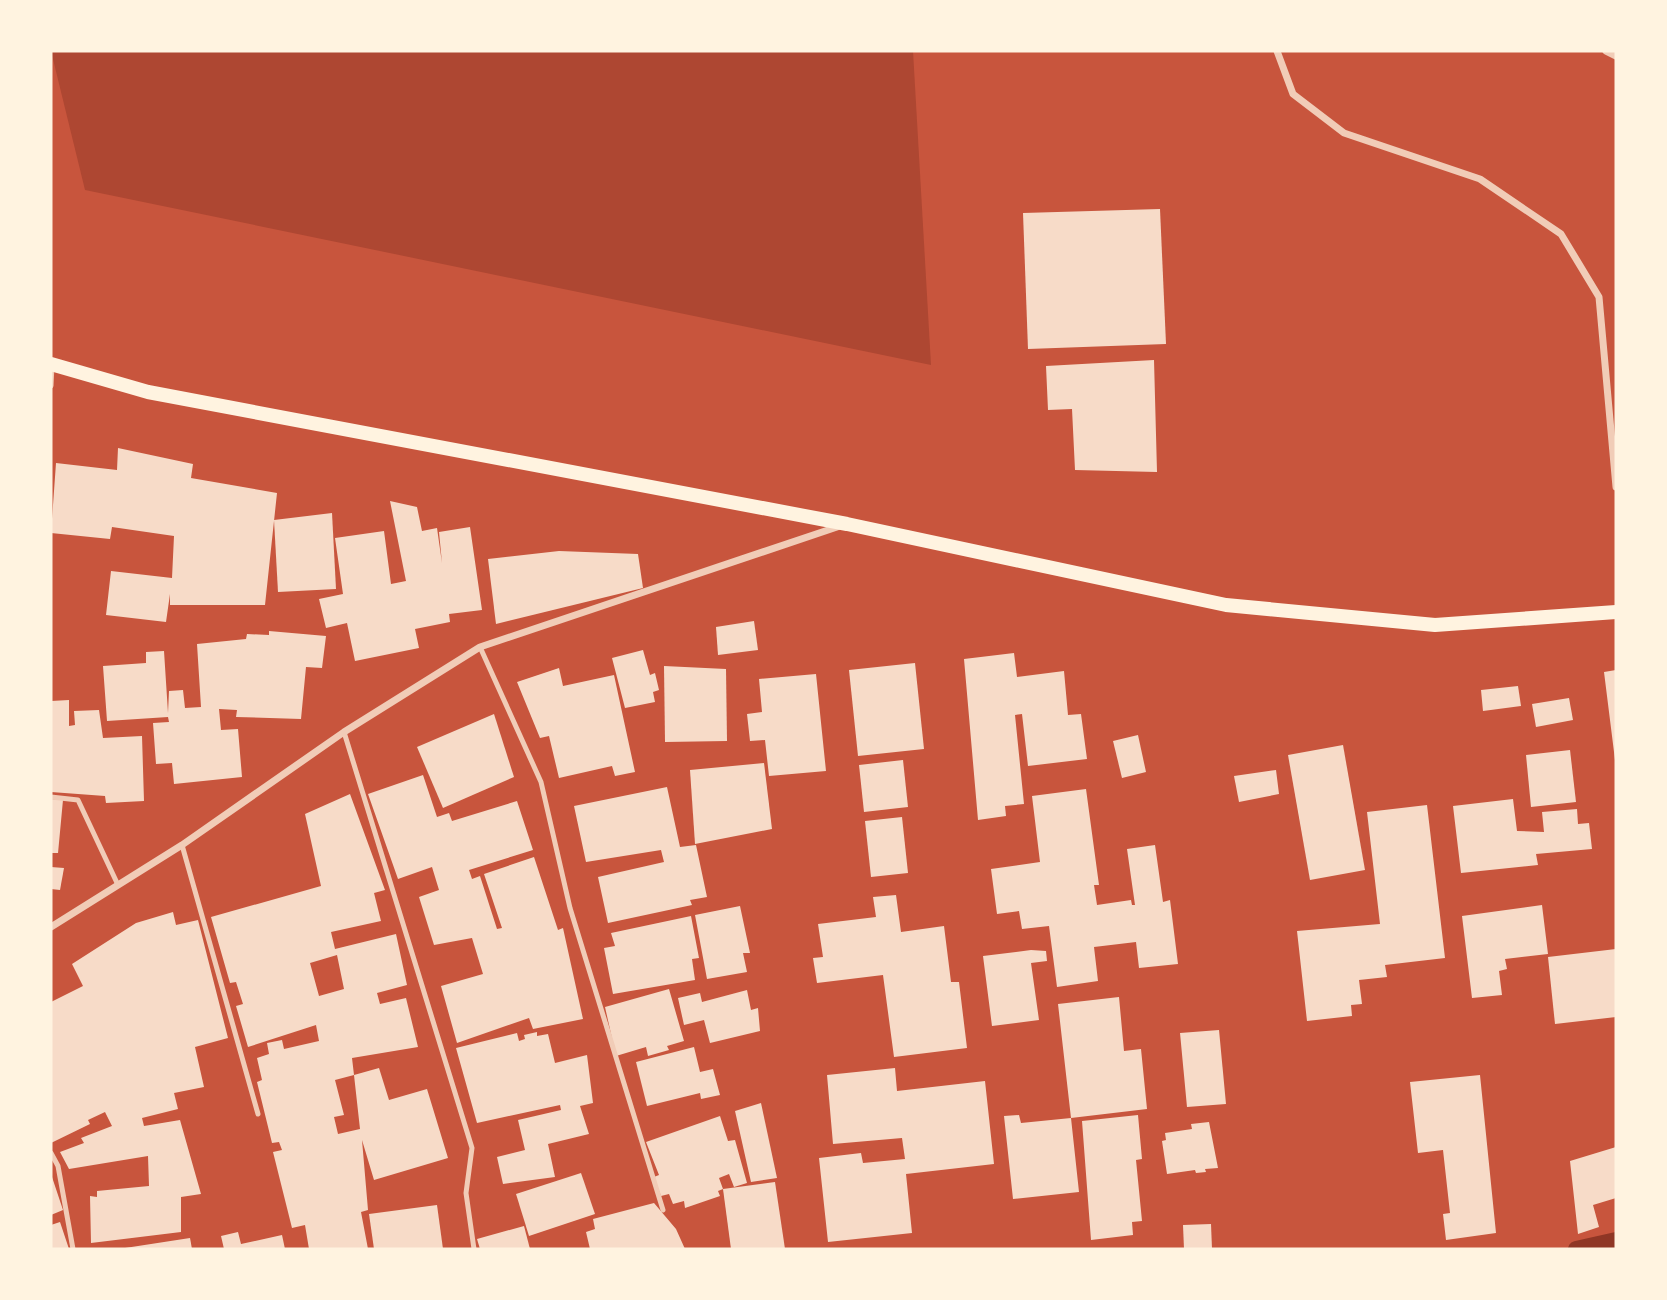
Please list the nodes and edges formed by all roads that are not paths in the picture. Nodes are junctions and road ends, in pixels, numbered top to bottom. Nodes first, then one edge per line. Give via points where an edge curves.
1 (1276, 51) edge
2 (1606, 51) edge
3 (1616, 56) edge
4 (52, 364) edge
5 (51, 386) edge
6 (1616, 487) edge
7 (847, 524) junction
8 (1616, 612) edge
9 (480, 647) junction
10 (344, 732) junction
11 (51, 797) edge
12 (182, 845) junction
13 (118, 886) junction
14 (51, 927) edge
15 (258, 1114) dead end
16 (51, 1153) edge
17 (663, 1210) dead end
18 (73, 1249) edge
19 (474, 1249) edge

1 - 6 street via 1293,94 1344,134 1480,179 1561,234 1599,297
2 - 3 street
4 - 5 lane
4 - 7 main road via 148,392
7 - 8 main road via 1227,605 1435,625
7 - 9 street
9 - 10 street
9 - 17 lane via 541,782 570,908
10 - 12 street
10 - 19 lane via 472,1148 466,1193
11 - 13 lane via 78,800
12 - 13 street
12 - 15 lane
13 - 14 street
16 - 18 lane via 58,1166

